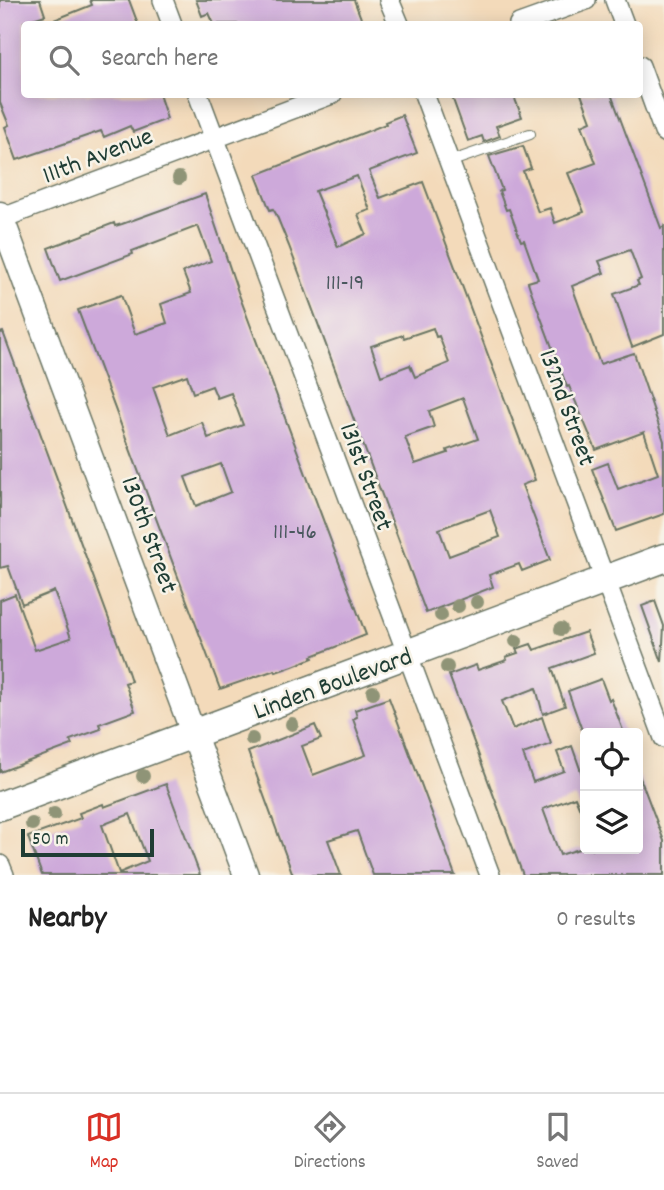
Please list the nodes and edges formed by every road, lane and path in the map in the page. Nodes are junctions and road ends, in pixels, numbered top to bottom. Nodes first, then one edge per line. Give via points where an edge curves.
1 (163, 0) edge
2 (389, 0) edge
3 (586, 0) edge
4 (615, 0) edge
5 (171, 21) edge
6 (398, 21) edge
7 (527, 21) edge
8 (623, 21) edge
9 (643, 77) edge
10 (199, 98) edge
11 (320, 98) edge
12 (426, 98) edge
13 (664, 132) edge
14 (530, 134) dead end
15 (214, 138) junction
16 (450, 162) junction
17 (1, 217) edge
18 (664, 558) edge
19 (605, 580) junction
20 (407, 654) junction
21 (194, 734) junction
22 (664, 738) edge
23 (0, 806) edge
24 (0, 865) edge
25 (4, 875) edge
26 (246, 875) edge
27 (489, 875) edge

1 - 5 street
2 - 6 street
3 - 7 street
4 - 8 street
9 - 13 street
10 - 15 street, 131st Street
11 - 15 street, 111th Avenue
12 - 16 street, 132nd Street
14 - 16 lane
15 - 17 street, 111th Avenue
15 - 20 street, 131st Street
16 - 19 street, 132nd Street
17 - 21 street, 130th Street
18 - 19 main road, Linden Boulevard
19 - 20 main road, Linden Boulevard
19 - 22 street, 132nd Street
20 - 21 main road, Linden Boulevard
20 - 27 street, 131st Street
21 - 23 main road, Linden Boulevard
21 - 26 street, 130th Street
24 - 25 street

